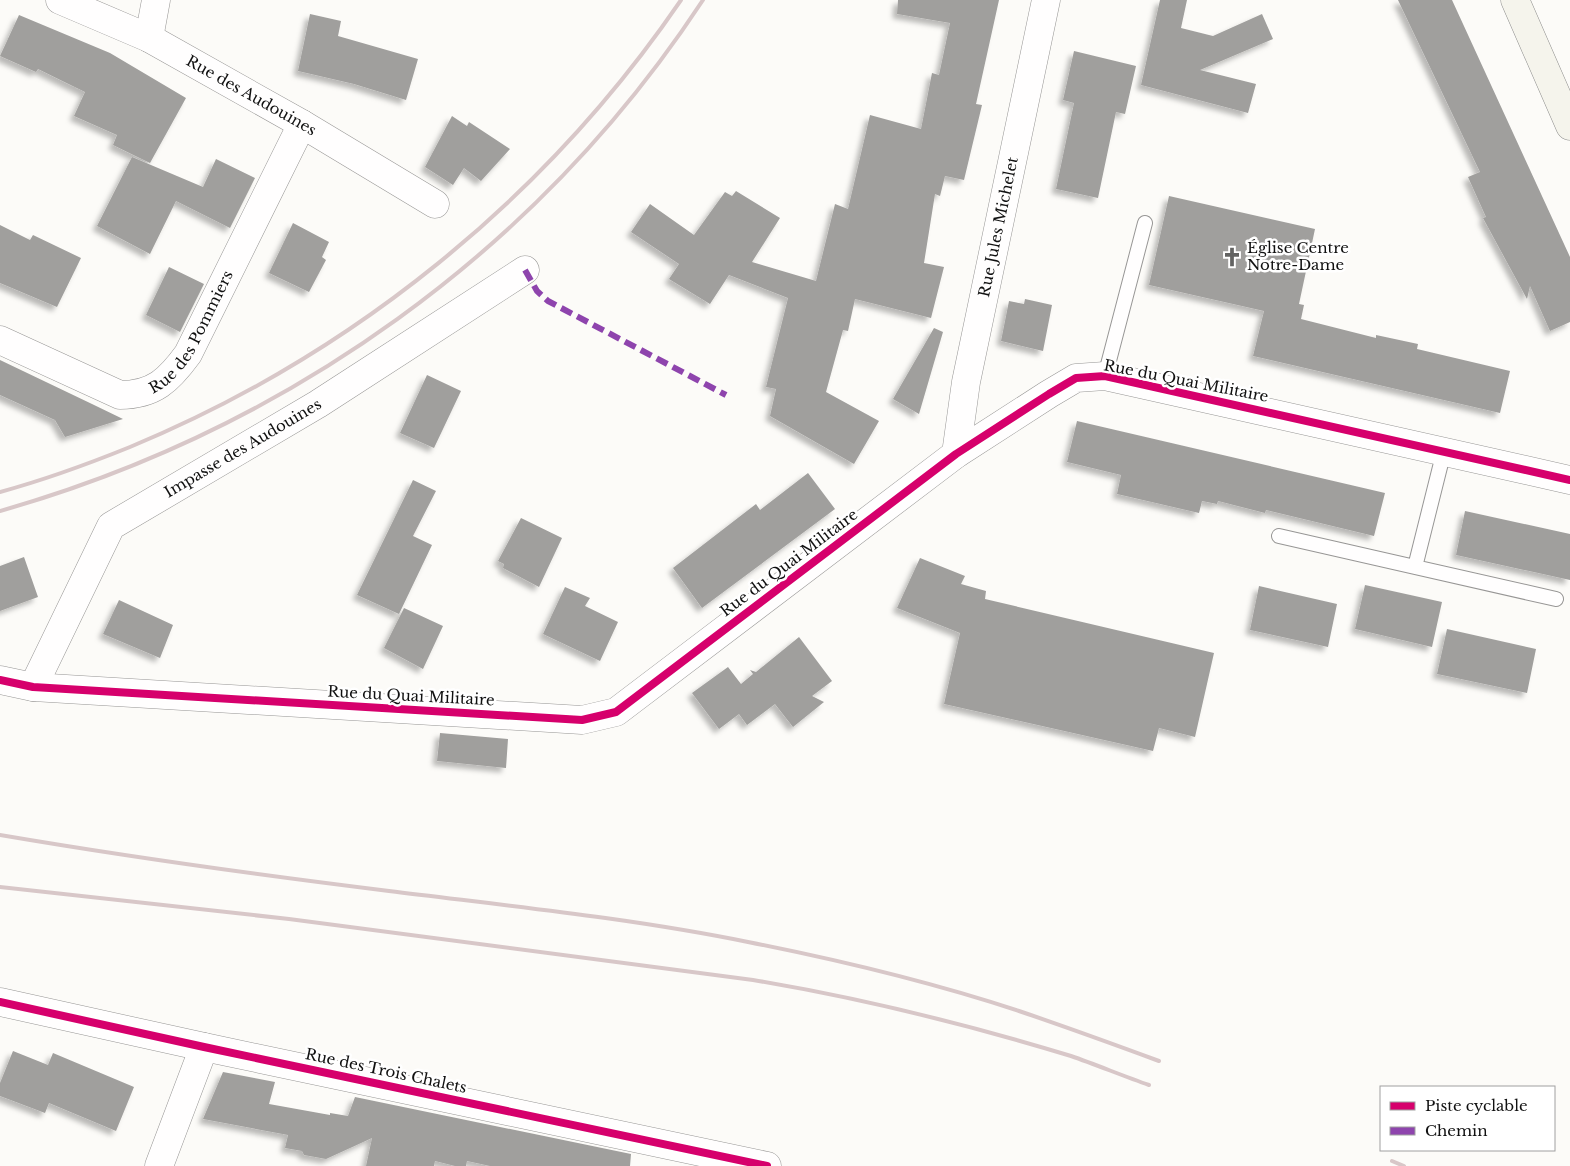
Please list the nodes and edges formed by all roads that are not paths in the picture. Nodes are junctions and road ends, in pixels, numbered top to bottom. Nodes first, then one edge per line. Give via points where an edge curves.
1 (60, 0) edge
2 (156, 0) edge
3 (1046, 0) edge
4 (1514, 0) edge
5 (149, 38) junction
6 (302, 124) junction
7 (1570, 126) edge
8 (435, 204) dead end
9 (1145, 223) dead end
10 (525, 270) dead end
11 (0, 340) edge
12 (1105, 376) junction
13 (1444, 451) junction
14 (956, 454) junction
15 (1570, 480) edge
16 (1279, 536) dead end
17 (1415, 568) junction
18 (1556, 600) dead end
19 (0, 680) edge
20 (33, 687) junction
21 (0, 1002) edge
22 (204, 1047) junction
23 (159, 1166) edge
24 (767, 1166) edge

1 - 5 street, Rue des Audouines
2 - 5 street
3 - 14 street, Rue Jules Michelet via 966,382
4 - 7 street
5 - 6 street, Rue des Audouines
6 - 8 street, Rue des Audouines
6 - 11 street, Rue des Pommiers via 188,354 173,375 156,387 135,395 120,395
9 - 12 lane
10 - 20 street, Impasse des Audouines via 318,404 111,526
12 - 13 street, Rue du Quai Militaire
12 - 14 street, Rue du Quai Militaire via 1076,378
13 - 15 street, Rue du Quai Militaire
13 - 17 lane
14 - 20 street, Rue du Quai Militaire via 616,712 582,720
16 - 17 lane
17 - 18 lane
19 - 20 street, Rue du Quai Militaire
21 - 22 street, Rue des Trois Chalets
22 - 23 street
22 - 24 street, Rue des Trois Chalets

